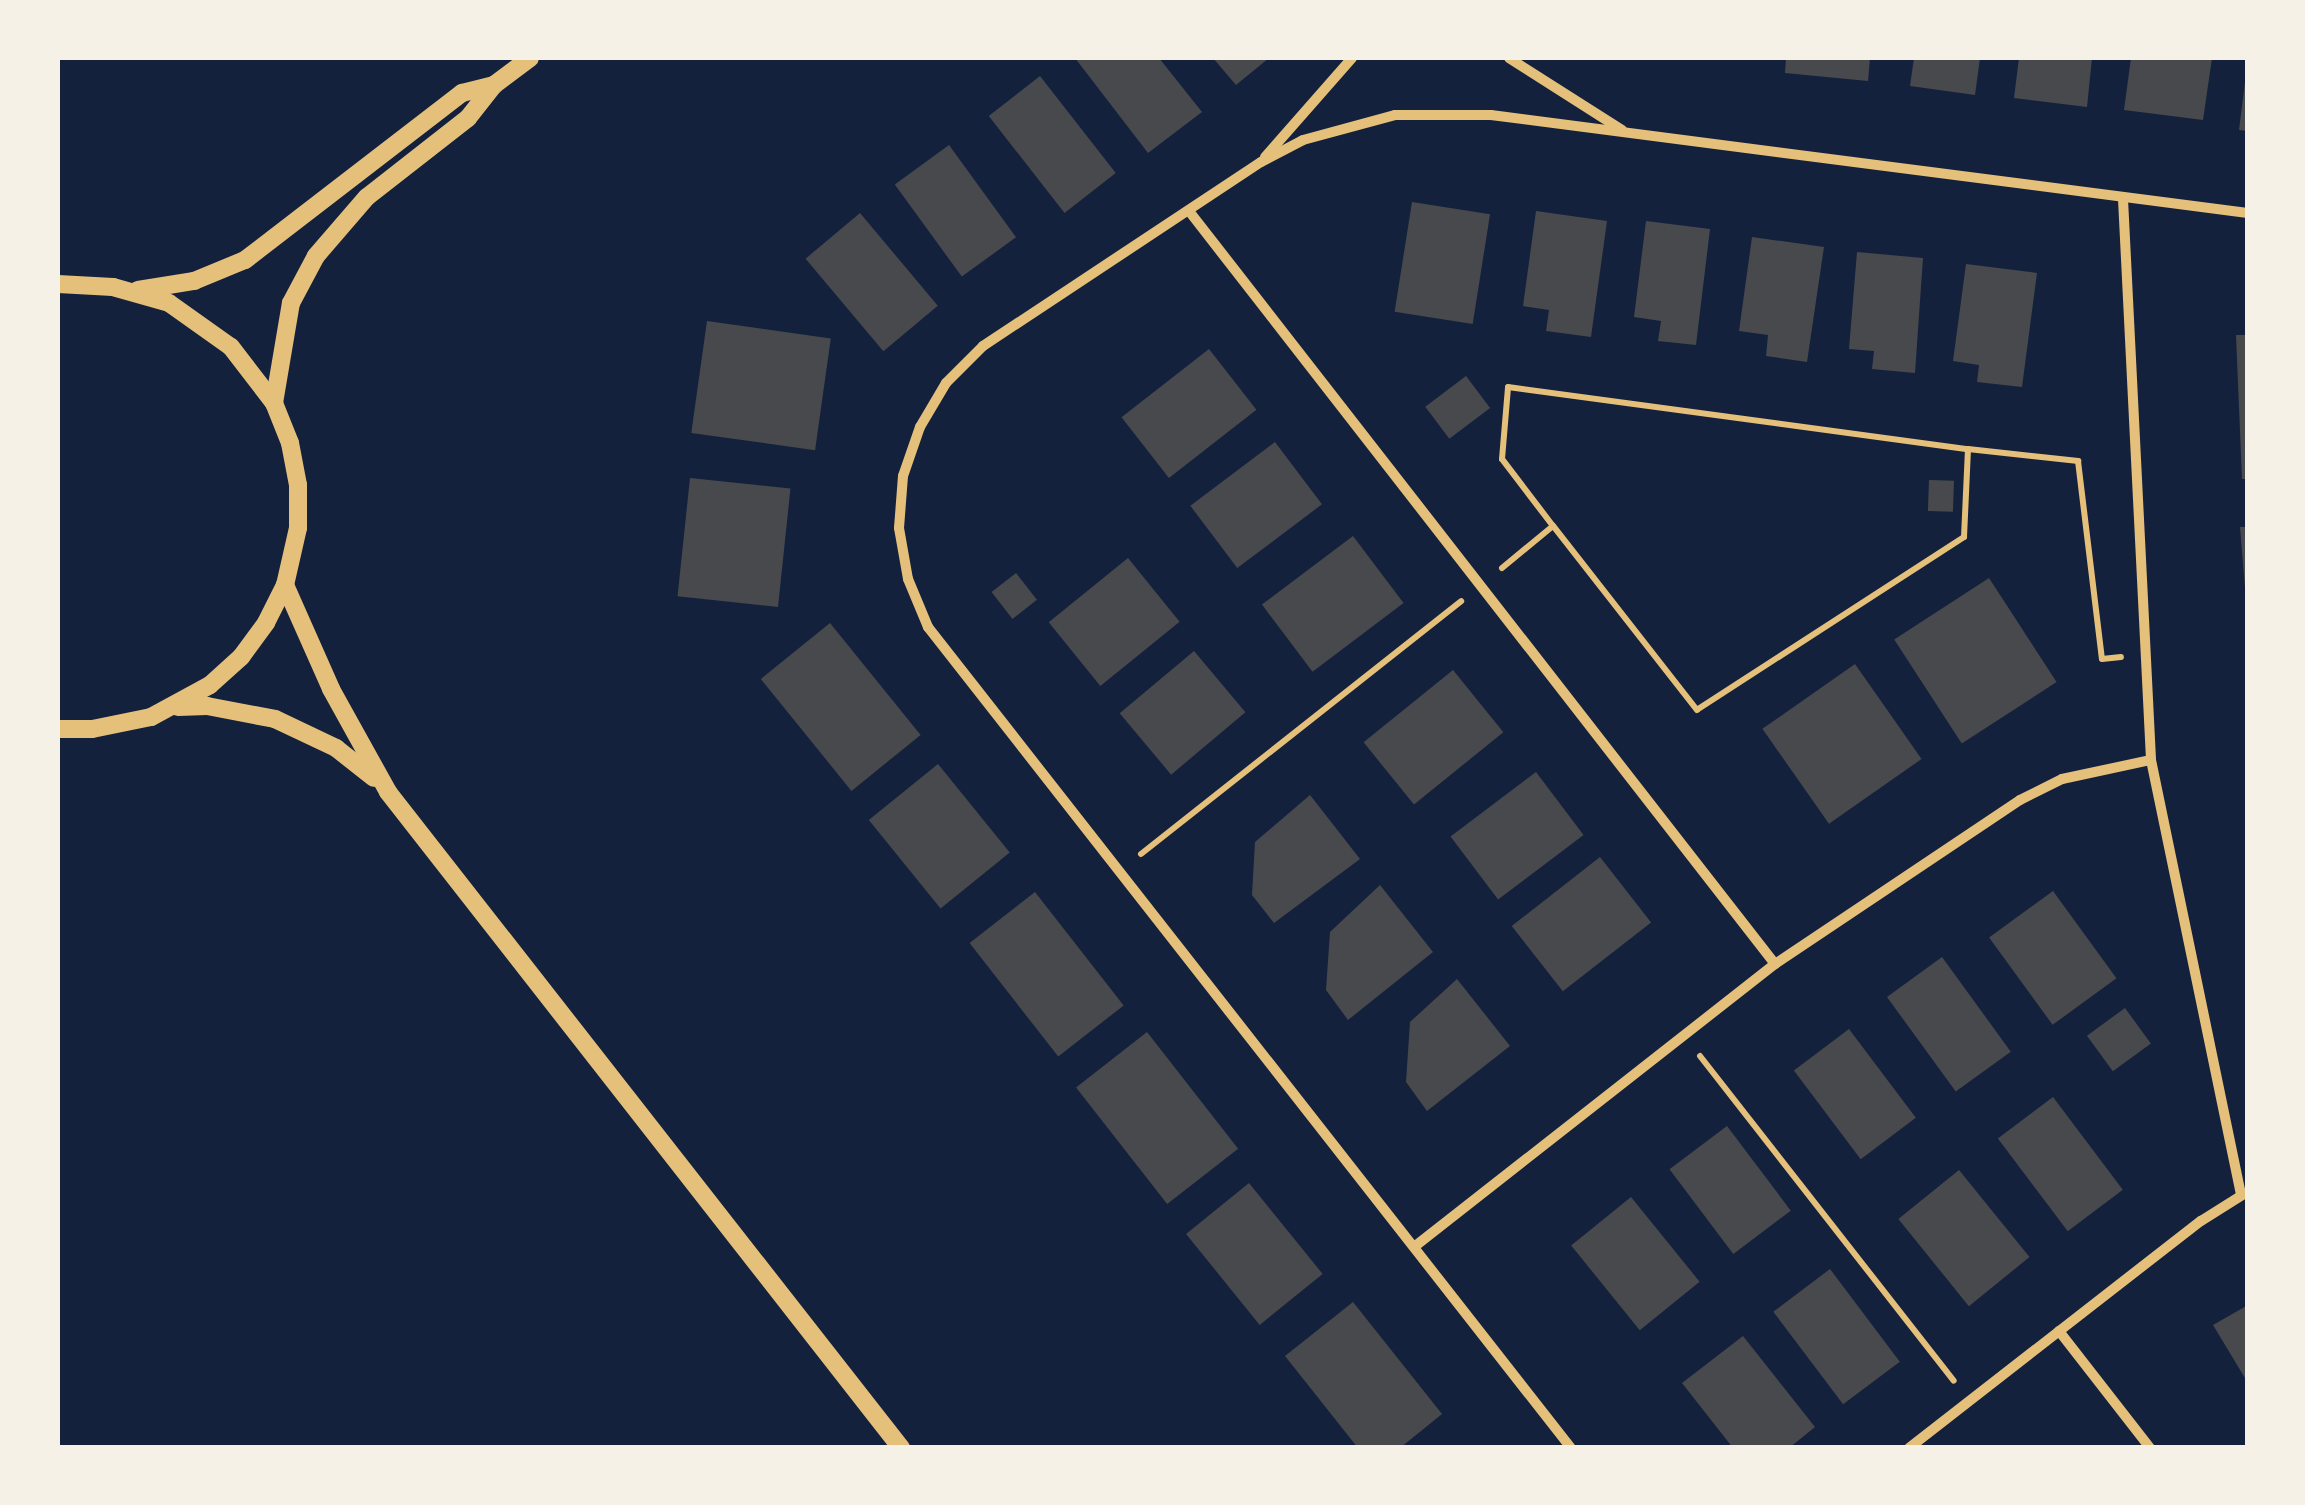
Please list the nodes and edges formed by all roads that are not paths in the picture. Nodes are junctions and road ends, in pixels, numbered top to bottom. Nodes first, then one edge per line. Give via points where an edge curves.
1 (530, 58) edge
2 (1352, 58) edge
3 (1509, 58) edge
4 (494, 84) junction
5 (1627, 134) junction
6 (1261, 162) junction
7 (2122, 200) junction
8 (1188, 211) junction
9 (2248, 213) edge
10 (59, 283) edge
11 (132, 290) junction
12 (274, 404) junction
13 (285, 585) junction
14 (174, 707) junction
15 (58, 729) edge
16 (2151, 760) junction
17 (388, 792) junction
18 (1775, 964) junction
19 (2244, 1193) edge
20 (1414, 1246) junction
21 (2059, 1331) junction
22 (901, 1448) edge
23 (1571, 1448) edge
24 (1909, 1448) edge
25 (2150, 1448) edge

1 - 4 street
2 - 6 street
3 - 5 street
4 - 11 street via 462,93 245,260 194,281
4 - 12 street via 468,118 367,197 316,256 291,303
5 - 6 street via 1491,115 1411,114 1348,124
5 - 7 street
6 - 8 street
7 - 9 street
7 - 16 street
8 - 18 street
8 - 20 street via 983,346 946,383 920,427 904,476 899,528 908,579 928,627
10 - 11 street
11 - 12 street via 218,334
12 - 13 street via 298,485 298,528
13 - 14 street via 242,657
13 - 17 street via 331,689
14 - 15 street via 128,724
14 - 17 street via 275,718 336,748
16 - 18 street via 2062,779 2020,800
16 - 19 street
17 - 22 street
18 - 20 street
19 - 21 street
20 - 23 street
21 - 24 street
21 - 25 street

